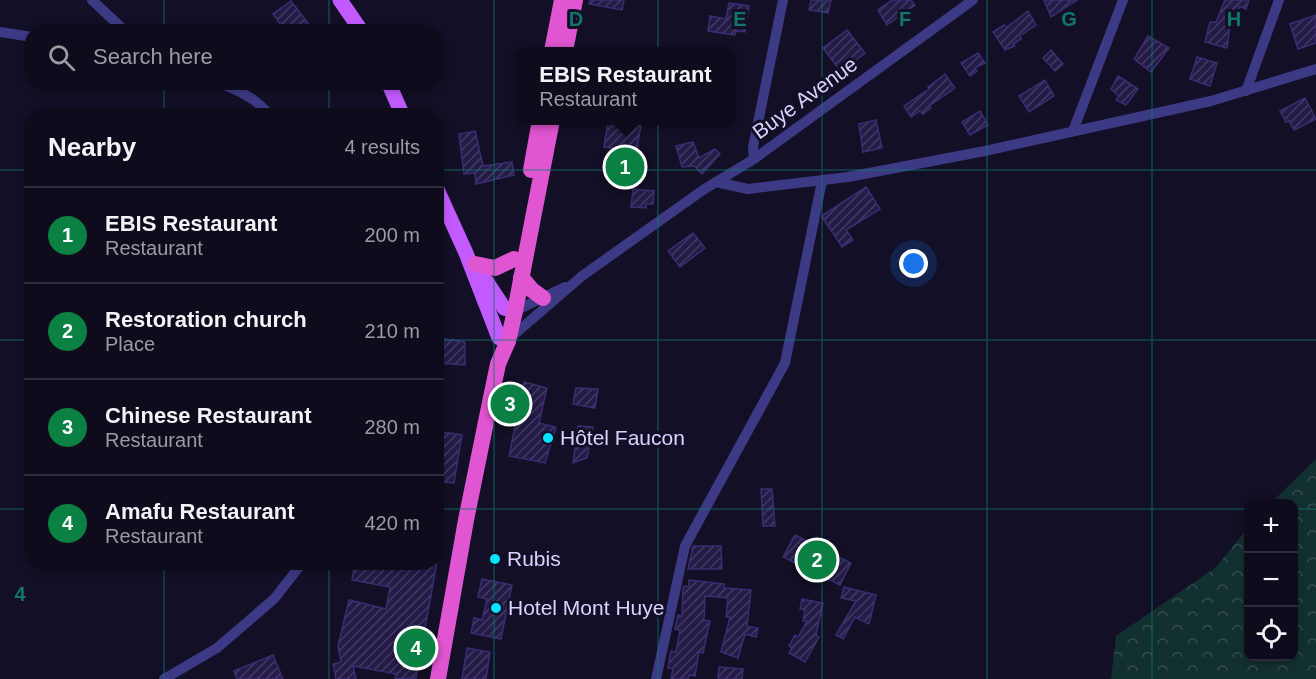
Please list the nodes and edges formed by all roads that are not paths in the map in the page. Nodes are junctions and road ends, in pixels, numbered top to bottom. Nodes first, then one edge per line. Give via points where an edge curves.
1 (92, 0) edge
2 (340, 0) edge
3 (562, 0) edge
4 (575, 0) edge
5 (783, 0) edge
6 (974, 0) edge
7 (1123, 0) edge
8 (1278, 0) edge
9 (118, 24) edge
10 (356, 24) edge
11 (0, 32) edge
12 (24, 36) edge
13 (553, 47) edge
14 (566, 47) edge
15 (1316, 69) edge
16 (235, 90) edge
17 (392, 90) edge
18 (1246, 91) junction
19 (264, 108) edge
20 (399, 108) edge
21 (539, 125) edge
22 (551, 125) edge
23 (1073, 131) junction
24 (754, 159) junction
25 (822, 181) junction
26 (716, 182) junction
27 (444, 204) edge
28 (530, 204) junction
29 (471, 259) junction
30 (514, 259) junction
31 (521, 277) junction
32 (568, 287) junction
33 (543, 298) junction
34 (510, 310) junction
35 (503, 340) junction
36 (297, 570) edge
37 (164, 679) edge
38 (438, 679) edge
39 (656, 679) edge

1 - 9 street
2 - 10 main road
3 - 13 highway
4 - 14 highway
5 - 24 street via 753,147
6 - 24 street, Buye Avenue
7 - 23 street
8 - 18 street
11 - 12 street
15 - 18 street
16 - 19 street
17 - 20 main road
18 - 23 street
21 - 28 highway
22 - 28 highway
23 - 25 street
24 - 26 street, Buye Avenue
25 - 26 street via 748,189
25 - 39 street via 785,363 685,546
26 - 32 street, Buye Avenue
27 - 29 main road
28 - 30 highway
28 - 31 highway
29 - 30 highway via 495,268
29 - 34 main road
29 - 35 main road
30 - 34 highway
31 - 33 highway
31 - 34 highway
32 - 33 street, Buye Avenue
32 - 35 street, Buye Avenue
33 - 34 street, Buye Avenue
34 - 35 highway
35 - 38 highway
36 - 37 street via 274,599 217,648

